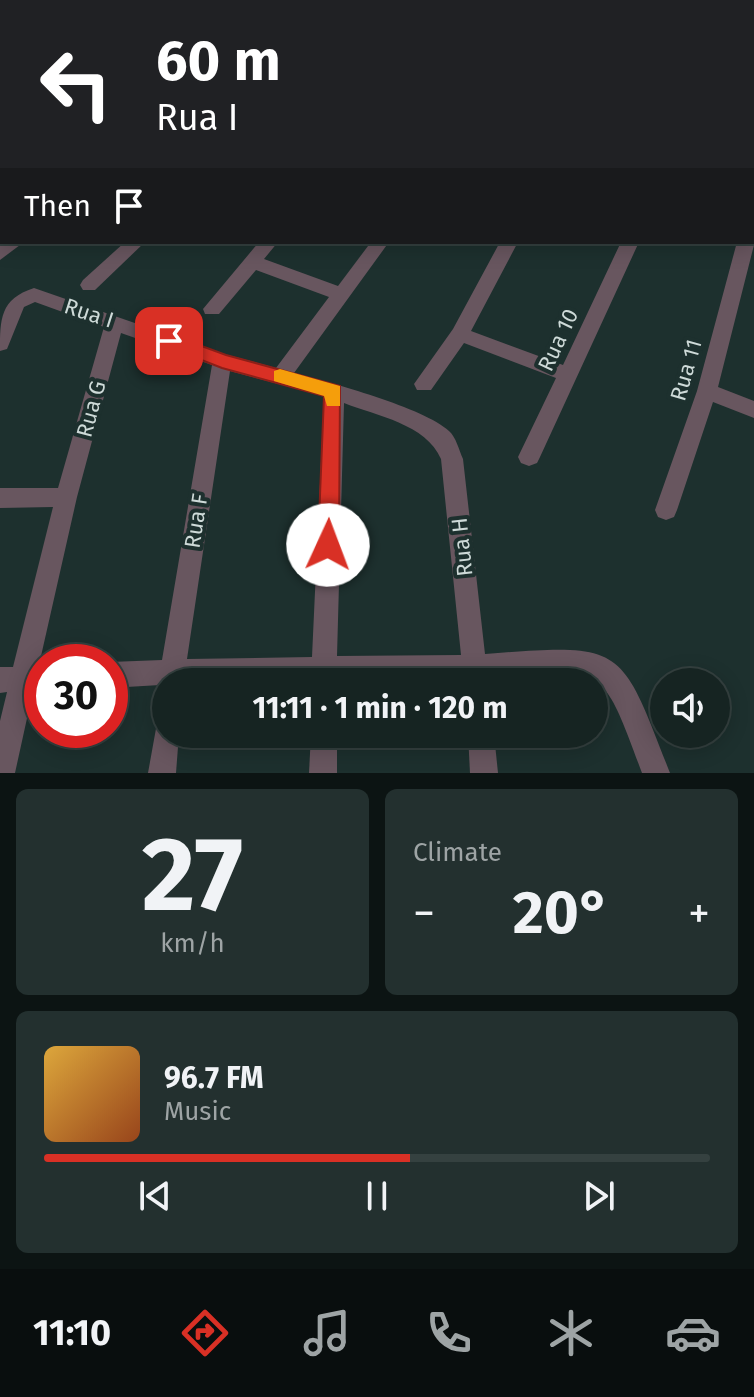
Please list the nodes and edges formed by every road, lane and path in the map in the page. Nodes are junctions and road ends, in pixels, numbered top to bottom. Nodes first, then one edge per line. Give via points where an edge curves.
1 (134, 244) edge
2 (267, 244) edge
3 (378, 244) edge
4 (508, 244) edge
5 (629, 244) edge
6 (744, 244) edge
7 (253, 262) junction
8 (89, 285) dead end
9 (340, 294) junction
10 (212, 309) dead end
11 (115, 321) junction
12 (460, 334) junction
13 (0, 344) edge
14 (222, 361) junction
15 (569, 375) junction
16 (281, 376) junction
17 (424, 384) dead end
18 (334, 391) junction
19 (707, 391) junction
20 (754, 410) edge
21 (423, 424) joint
22 (529, 457) dead end
23 (66, 497) junction
24 (0, 498) edge
25 (666, 510) dead end
26 (173, 668) edge
27 (324, 668) edge
28 (475, 668) edge
29 (529, 668) edge
30 (601, 668) edge
31 (608, 671) edge
32 (128, 676) edge
33 (152, 676) edge
34 (22, 679) edge
35 (164, 748) edge
36 (324, 748) edge
37 (482, 748) edge
38 (1, 773) edge
39 (162, 773) edge
40 (323, 773) edge
41 (484, 773) edge
42 (656, 773) edge

1 - 8 street
2 - 7 street
3 - 9 street
4 - 12 street
5 - 15 street, Rua 10
6 - 19 street, Rua 11
7 - 9 street
7 - 10 street
9 - 16 street
11 - 13 street, Rua I via 27,296 17,303
11 - 14 street, Rua I
11 - 23 street, Rua G
12 - 15 street
12 - 17 street
14 - 16 street, Rua I
14 - 26 street, Rua F
15 - 22 street, Rua 10
16 - 18 street, Rua I
18 - 21 street, Rua I
18 - 27 street
19 - 20 street
19 - 25 street, Rua 11
21 - 28 street, Rua H via 443,438 452,459
23 - 24 street
23 - 34 street, Rua G
29 - 30 street via 582,661
31 - 42 street via 622,688
32 - 33 street
34 - 38 street, Rua G
35 - 39 street
36 - 40 street
37 - 41 street

